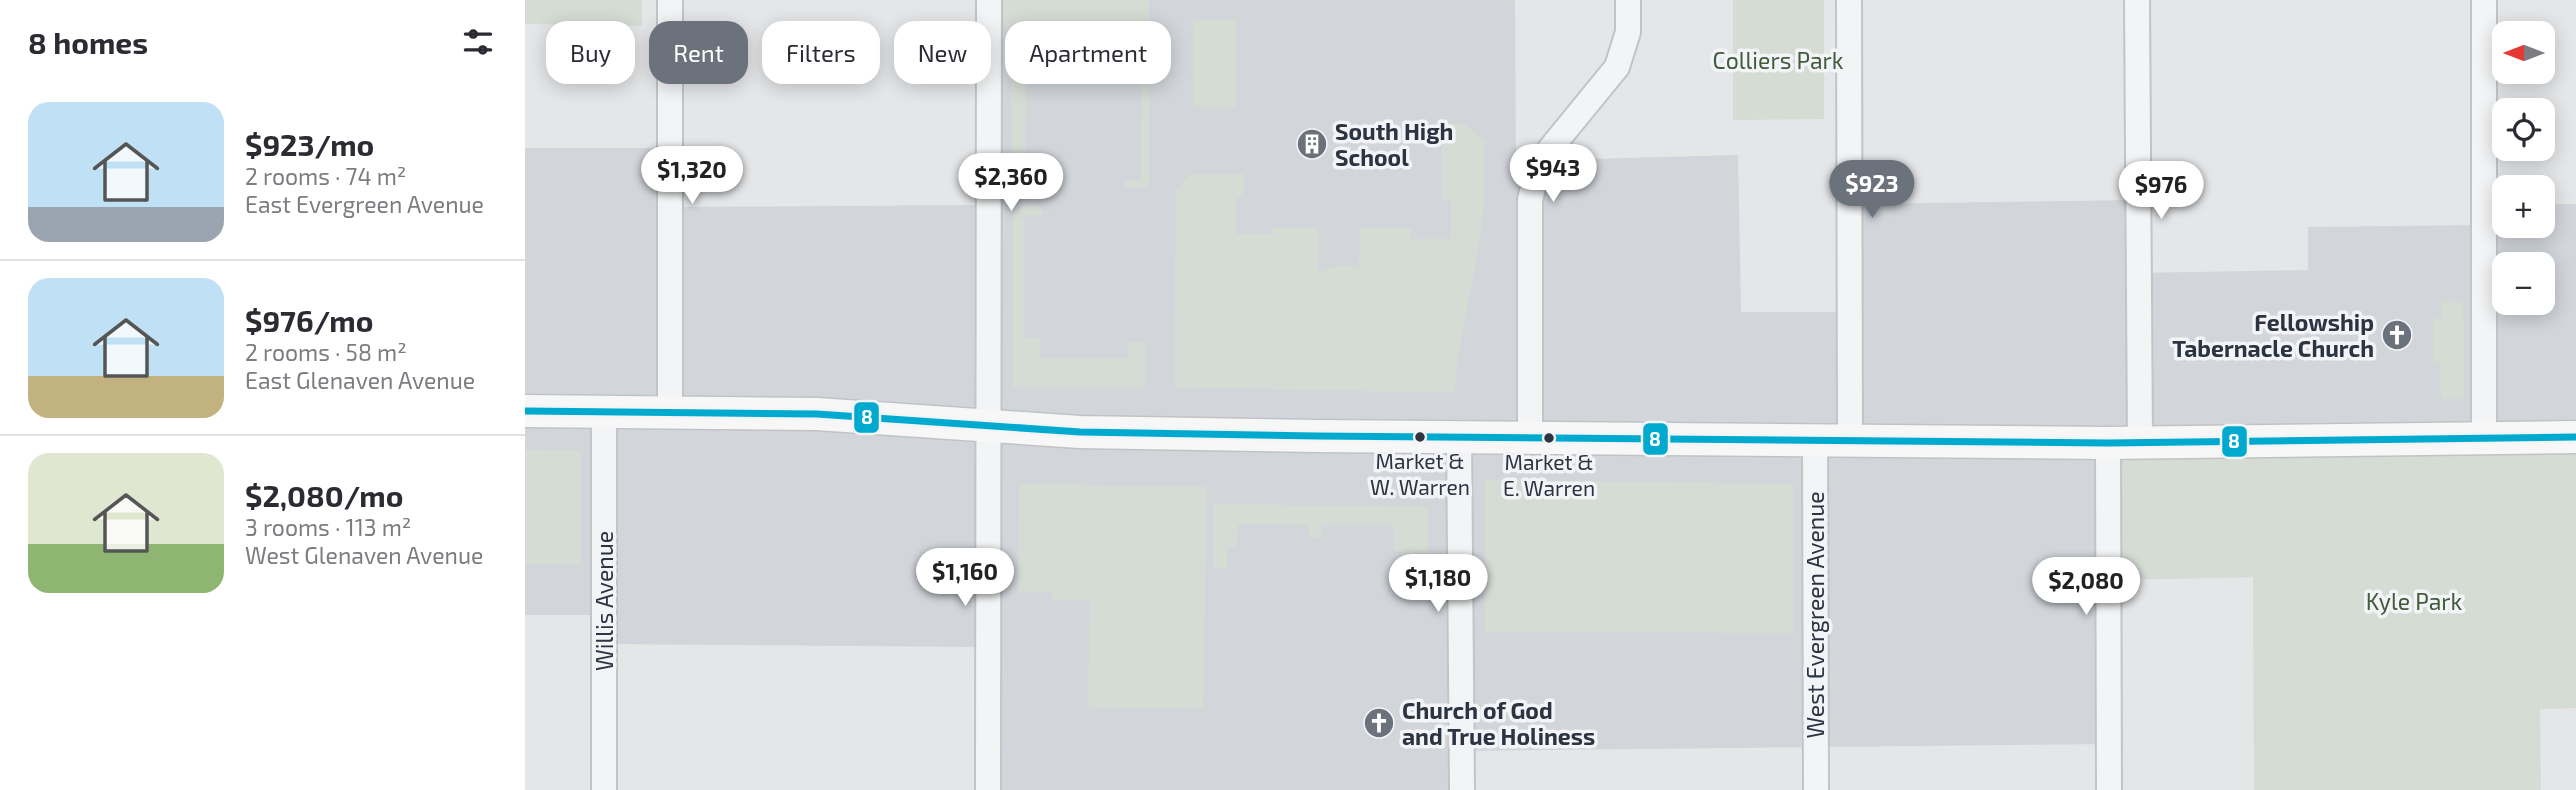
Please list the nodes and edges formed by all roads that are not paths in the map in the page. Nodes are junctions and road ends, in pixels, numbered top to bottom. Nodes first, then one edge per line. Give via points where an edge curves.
1 (670, 0) edge
2 (989, 0) edge
3 (1628, 0) edge
4 (1849, 0) edge
5 (2137, 0) edge
6 (2484, 0) edge
7 (525, 411) edge
8 (604, 412) junction
9 (670, 412) junction
10 (988, 426) junction
11 (1459, 437) junction
12 (1530, 437) junction
13 (2576, 437) edge
14 (2484, 438) junction
15 (1815, 440) junction
16 (1850, 440) junction
17 (2108, 443) junction
18 (2140, 443) junction
19 (604, 790) edge
20 (988, 790) edge
21 (1462, 790) edge
22 (1816, 790) edge
23 (2109, 790) edge

1 - 9 street
2 - 10 street
3 - 12 street via 1628,32 1617,66 1550,149 1530,200
4 - 16 street
5 - 18 street
6 - 14 street
7 - 8 main road
8 - 9 main road
8 - 19 street, Willis Avenue
9 - 10 main road via 817,414
10 - 11 main road via 1092,433
10 - 20 street
11 - 12 main road
11 - 21 street
12 - 15 main road
13 - 14 main road
14 - 18 main road
15 - 16 main road
15 - 22 street, West Evergreen Avenue
16 - 17 main road
17 - 18 main road
17 - 23 street

